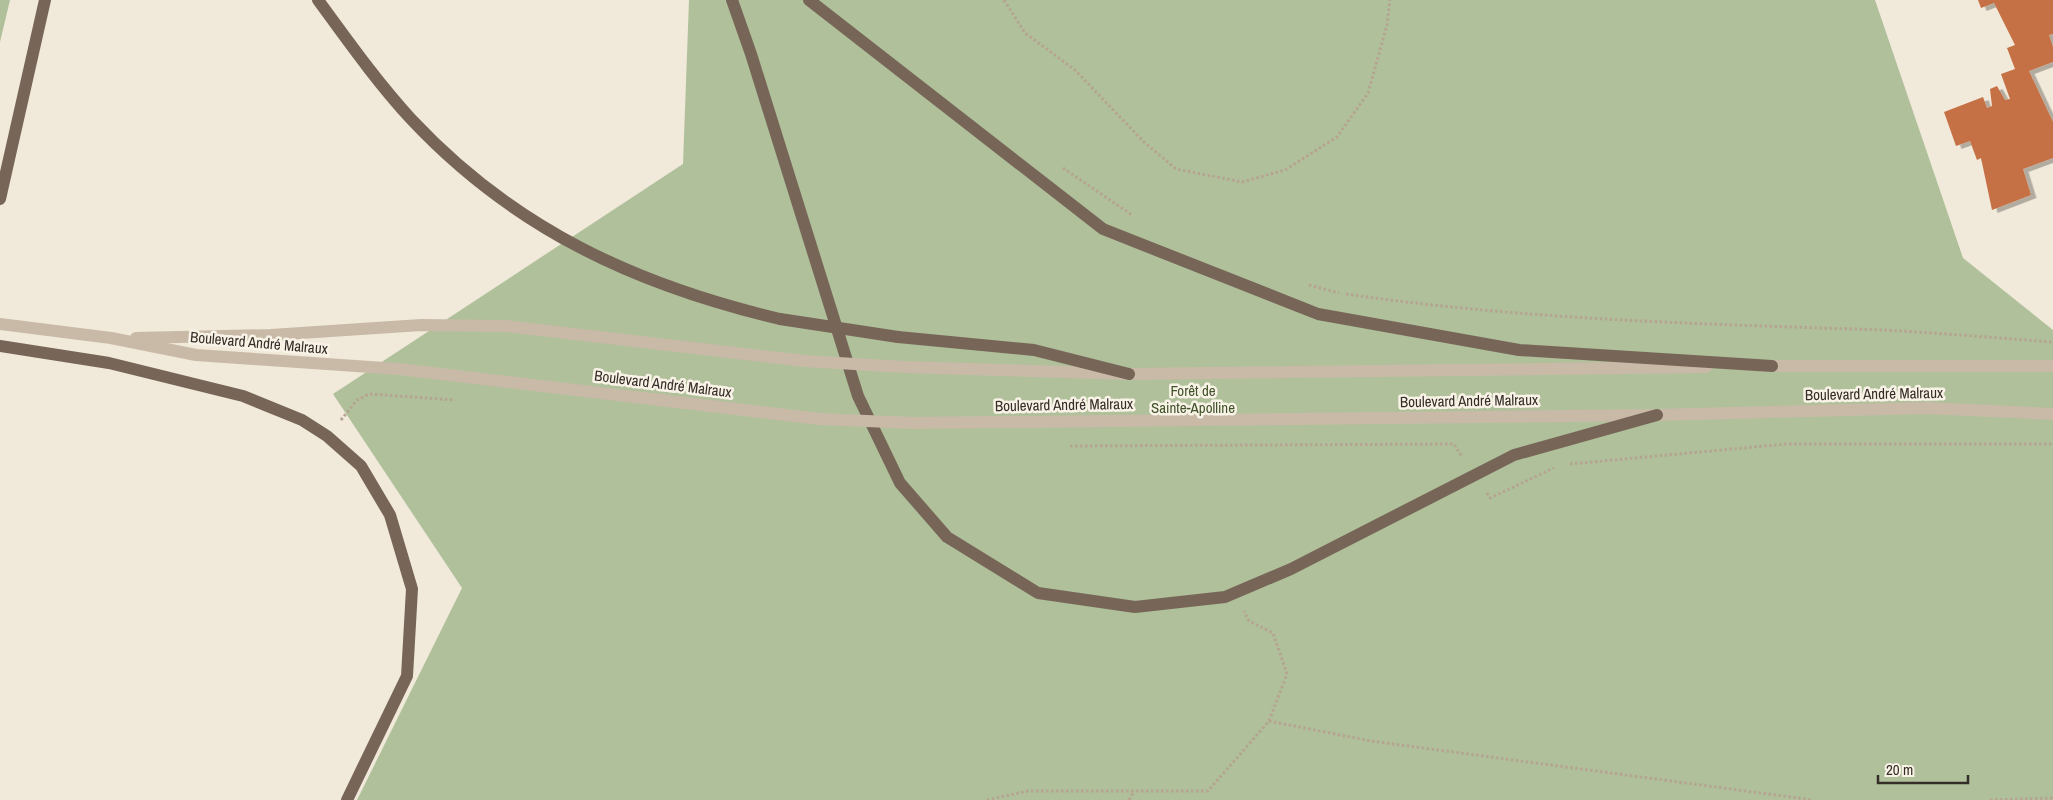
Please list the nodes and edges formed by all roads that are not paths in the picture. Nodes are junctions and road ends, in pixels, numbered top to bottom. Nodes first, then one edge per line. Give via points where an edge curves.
1 (45, 0) edge
2 (318, 0) edge
3 (732, 0) edge
4 (809, 0) edge
5 (0, 199) edge
6 (0, 324) edge
7 (111, 338) junction
8 (0, 346) edge
9 (1772, 366) junction
10 (2053, 366) edge
11 (1129, 374) junction
12 (2053, 414) edge
13 (1657, 415) junction
14 (347, 800) edge

1 - 5 main road
2 - 11 main road, bridge via 367,68 412,120 465,170 522,214 591,254 646,279 731,307 780,319 898,337 1034,350
3 - 13 main road via 858,396 900,483 947,537 1038,593 1135,607 1225,597 1291,569 1514,455
4 - 9 main road via 1103,229 1318,314 1519,350
6 - 7 street, Boulevard André Malraux
7 - 11 street, Boulevard André Malraux, bridge via 271,335 421,325 506,326 805,360 904,367
7 - 13 street, Boulevard André Malraux, bridge via 196,355 399,369 820,419 913,423
8 - 14 main road via 110,364 243,396 302,420 327,436 361,466 390,515 412,589 407,676
9 - 10 street, Boulevard André Malraux
9 - 11 street, Boulevard André Malraux
12 - 13 street, Boulevard André Malraux via 1928,408

